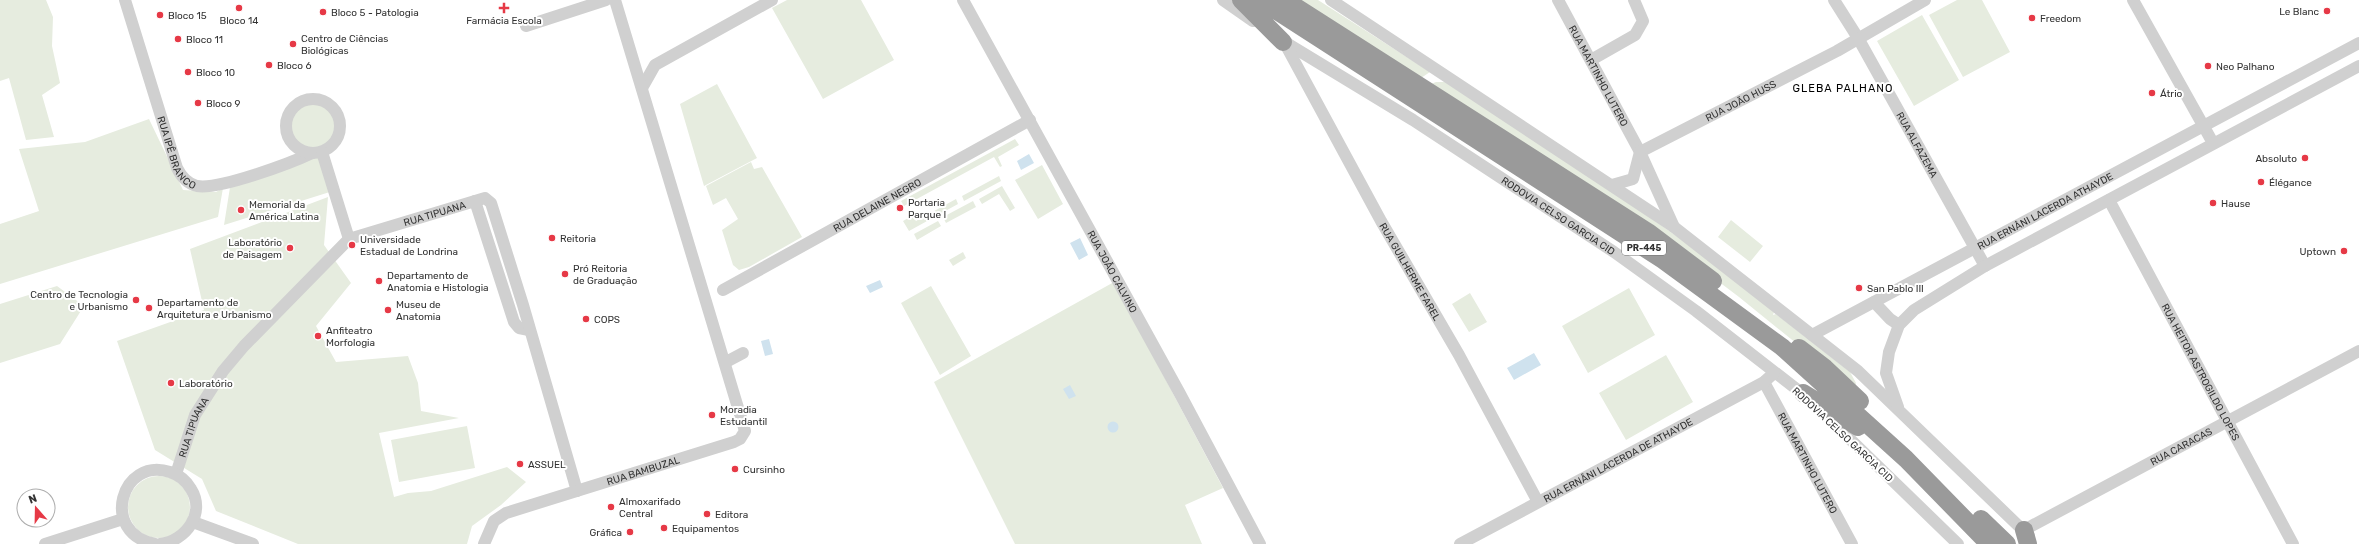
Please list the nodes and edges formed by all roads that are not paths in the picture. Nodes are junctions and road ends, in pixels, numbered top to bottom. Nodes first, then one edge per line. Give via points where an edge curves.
1 (125, 0) edge
2 (606, 0) edge
3 (615, 0) edge
4 (772, 0) edge
5 (963, 0) edge
6 (1223, 0) edge
7 (1241, 0) edge
8 (1260, 0) edge
9 (1285, 0) edge
10 (1331, 0) edge
11 (1558, 0) edge
12 (1634, 0) edge
13 (1834, 0) edge
14 (1925, 0) edge
15 (2133, 0) edge
16 (526, 26) dead end
17 (1858, 38) junction
18 (1284, 42) junction
19 (2359, 44) edge
20 (1592, 60) junction
21 (2359, 66) edge
22 (642, 88) junction
23 (1030, 120) junction
24 (2204, 126) junction
25 (2213, 143) junction
26 (317, 152) junction
27 (1640, 152) junction
28 (1612, 185) junction
29 (2109, 200) junction
30 (1674, 227) junction
31 (349, 239) junction
32 (1976, 248) junction
33 (1985, 266) junction
34 (724, 290) dead end
35 (1874, 302) junction
36 (1899, 325) junction
37 (1812, 335) junction
38 (743, 352) dead end
39 (2359, 352) edge
40 (726, 362) junction
41 (1774, 373) junction
42 (1764, 382) junction
43 (1802, 393) junction
44 (1899, 409) junction
45 (2227, 421) junction
46 (1906, 459) junction
47 (176, 474) junction
48 (577, 491) junction
49 (1538, 502) junction
50 (123, 519) junction
51 (193, 522) junction
52 (2026, 537) edge
53 (45, 544) edge
54 (155, 544) edge
55 (160, 544) edge
56 (253, 544) edge
57 (484, 544) edge
58 (1260, 544) edge
59 (1460, 544) edge
60 (1852, 544) edge
61 (1958, 544) edge
62 (1989, 544) edge
63 (2006, 544) edge
64 (2037, 544) edge
65 (2293, 544) edge

1 - 26 street, RUA IPÊ BRANCO via 177,168 190,183 205,186 219,184 290,163
2 - 16 street
3 - 22 street, RUA BAMBUZAL
4 - 22 street via 655,65
5 - 23 street, RUA JOÃO CALVINO
6 - 18 street, RODOVIA CELSO GARCIA CID / PR-445
7 - 18 highway
8 - 46 highway, RODOVIA CELSO GARCIA CID / PR-445 via 1663,260 1782,347
9 - 63 highway, PR-445 via 1648,232 1825,368
10 - 28 street
11 - 20 street, RUA MARTINHO LUTERO
12 - 20 street via 1642,16 1642,26 1635,35
13 - 17 street, RUA ALFAZEMA
14 - 17 street, RUA JOÃO HUSS
15 - 24 street
17 - 27 street, RUA JOÃO HUSS
17 - 32 street, RUA ALFAZEMA
18 - 41 street, RODOVIA CELSO GARCIA CID / PR-445 via 1413,120 1614,252 1696,311
18 - 49 street, RUA GUILHERME FAREL
19 - 24 street, RUA ERNÂNI LACERDA ATHAYDE
20 - 27 street, RUA MARTINHO LUTERO
21 - 25 street, RUA ERNÂNI LACERDA ATHAYDE
22 - 40 street, RUA BAMBUZAL
23 - 34 street, RUA DELAINE NEGRO
23 - 58 street, RUA JOÃO CALVINO
24 - 25 street
24 - 32 street, RUA ERNÂNI LACERDA ATHAYDE
25 - 29 street, RUA ERNÂNI LACERDA ATHAYDE
26 - 26 street via 335,141 340,124 334,108 322,101 309,99 293,107 288,114 286,128 290,140 296,147
26 - 31 street
27 - 28 street via 1632,179
27 - 30 street
28 - 30 street
29 - 33 street, RUA ERNÂNI LACERDA ATHAYDE
29 - 45 street, RUA HEITOR ASTROGILDO LOPES
30 - 37 street
31 - 47 street, RUA TIPUANA via 244,346 206,394
31 - 48 street, RUA TIPUANA via 475,201 514,322 519,328 529,330
32 - 33 street, RUA ERNÂNI LACERDA ATHAYDE
32 - 35 street
33 - 36 street via 1914,310
35 - 36 street
35 - 37 street
36 - 44 street via 1889,352 1886,373
37 - 44 street via 1858,371
38 - 40 street
39 - 45 street, RUA CARACAS
40 - 48 street, RUA BAMBUZAL via 745,430 740,439
41 - 42 street, RUA ERNÂNI LACERDA DE ATHAYDE
41 - 43 street, RODOVIA CELSO GARCIA CID / PR-445
42 - 49 street, RUA ERNÂNI LACERDA DE ATHAYDE
42 - 60 street, RUA MARTINHO LUTERO
43 - 46 highway
43 - 61 street, RODOVIA CELSO GARCIA CID / PR-445
44 - 52 street
45 - 52 street, RUA CARACAS
45 - 65 street, RUA HEITOR ASTROGILDO LOPES
46 - 62 highway, RODOVIA CELSO GARCIA CID / PR-445
47 - 50 street via 152,470 130,483 123,494
47 - 51 street via 192,490 196,506
48 - 57 street, RUA BAMBUZAL via 500,516 490,527
49 - 59 street, RUA ERNÂNI LACERDA DE ATHAYDE
50 - 53 street
50 - 54 street via 136,537
51 - 55 street via 187,532 178,539
51 - 56 street
52 - 64 street

